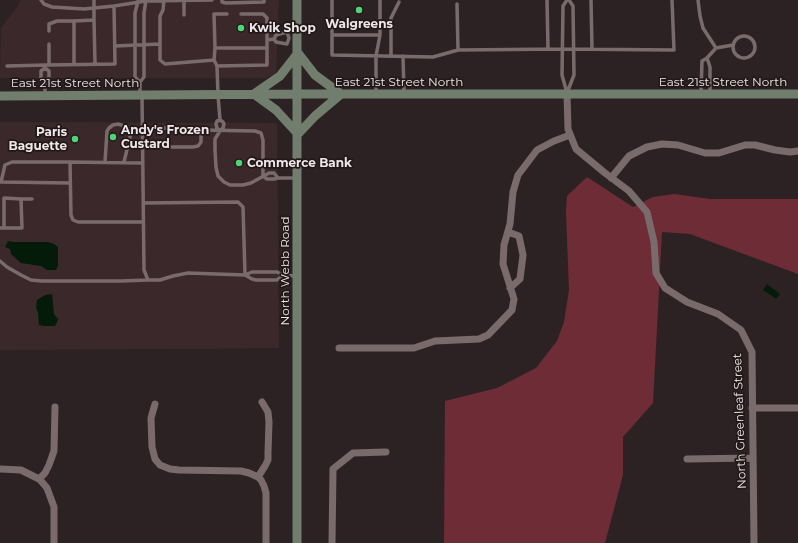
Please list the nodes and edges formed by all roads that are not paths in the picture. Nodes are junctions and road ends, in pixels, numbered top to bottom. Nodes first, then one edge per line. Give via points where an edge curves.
1 (41, 0) edge
2 (94, 0) edge
3 (146, 0) edge
4 (164, 0) edge
5 (184, 0) edge
6 (202, 0) edge
7 (212, 0) edge
8 (222, 0) edge
9 (297, 0) edge
10 (332, 0) edge
11 (380, 0) edge
12 (547, 0) edge
13 (568, 0) edge
14 (591, 0) edge
15 (672, 0) edge
16 (698, 0) edge
17 (138, 1) edge
18 (264, 1) edge
19 (124, 2) edge
20 (399, 2) dead end
21 (457, 4) dead end
22 (114, 6) junction
23 (94, 8) junction
24 (227, 14) dead end
25 (242, 14) dead end
26 (184, 15) dead end
27 (94, 20) junction
28 (74, 21) junction
29 (49, 30) dead end
30 (380, 35) junction
31 (332, 36) junction
32 (293, 38) junction
33 (274, 39) junction
34 (267, 40) junction
35 (49, 44) dead end
36 (160, 44) junction
37 (135, 45) junction
38 (144, 45) junction
39 (733, 45) junction
40 (115, 46) junction
41 (215, 48) junction
42 (267, 48) junction
43 (716, 48) junction
44 (548, 49) junction
45 (563, 49) junction
46 (574, 49) junction
47 (592, 49) junction
48 (458, 50) junction
49 (298, 53) junction
50 (376, 56) junction
51 (391, 56) junction
52 (403, 56) junction
53 (707, 58) junction
54 (214, 60) junction
55 (74, 64) junction
56 (94, 64) junction
57 (7, 66) dead end
58 (46, 66) junction
59 (217, 66) junction
60 (140, 82) junction
61 (254, 94) junction
62 (298, 94) junction
63 (341, 94) junction
64 (376, 94) junction
65 (404, 94) junction
66 (567, 94) junction
67 (705, 94) junction
68 (798, 94) edge
69 (45, 95) junction
70 (141, 95) junction
71 (218, 95) junction
72 (0, 96) edge
73 (220, 120) junction
74 (142, 128) junction
75 (201, 130) junction
76 (220, 130) junction
77 (298, 134) junction
78 (570, 135) junction
79 (142, 147) junction
80 (798, 151) edge
81 (70, 162) junction
82 (105, 162) junction
83 (124, 162) junction
84 (142, 163) junction
85 (263, 176) junction
86 (278, 178) junction
87 (298, 178) junction
88 (611, 178) junction
89 (0, 182) edge
90 (70, 183) junction
91 (21, 199) junction
92 (32, 199) dead end
93 (143, 202) junction
94 (143, 222) junction
95 (2, 228) edge
96 (508, 232) junction
97 (0, 261) edge
98 (245, 275) junction
99 (283, 275) junction
100 (297, 276) junction
101 (148, 280) junction
102 (510, 288) junction
103 (339, 348) dead end
104 (262, 402) dead end
105 (156, 404) dead end
106 (54, 407) dead end
107 (752, 408) junction
108 (798, 408) edge
109 (386, 452) dead end
110 (753, 458) junction
111 (687, 459) dead end
112 (0, 469) edge
113 (258, 477) junction
114 (39, 479) junction
115 (54, 543) edge
116 (266, 543) edge
117 (297, 543) edge
118 (332, 543) edge
119 (754, 543) edge

1 - 23 lane via 52,7
2 - 23 lane
3 - 4 lane
3 - 17 lane
3 - 38 lane
4 - 5 lane
4 - 36 lane via 160,16
5 - 6 lane
5 - 26 lane
6 - 7 lane
8 - 18 lane via 226,3
9 - 32 main road, North Webb Road
10 - 31 lane
11 - 30 lane
12 - 44 lane
13 - 45 lane via 563,6
13 - 46 lane via 573,6
14 - 47 lane
15 - 47 lane via 674,50
16 - 43 lane via 703,28
17 - 19 lane
17 - 37 lane via 135,13
19 - 22 lane
20 - 51 lane via 391,18
21 - 48 lane
22 - 23 lane
22 - 40 lane
23 - 27 lane
24 - 41 lane via 214,14
25 - 34 lane via 263,14 267,18
27 - 28 lane
27 - 56 lane
28 - 29 lane via 57,21 49,24
28 - 55 lane
30 - 31 lane
30 - 50 lane
31 - 50 lane via 332,55
32 - 33 lane via 288,44 276,42
32 - 33 lane via 287,32 276,35
32 - 49 main road, North Webb Road
33 - 34 lane
34 - 42 lane
35 - 58 lane
36 - 38 lane
36 - 54 lane via 160,60 165,64
37 - 38 lane
37 - 40 lane
37 - 60 lane via 136,77
38 - 60 lane via 144,77
39 - 39 lane via 734,53 740,58 753,54 754,43 748,37 737,38
39 - 43 lane
40 - 56 lane via 115,64
41 - 42 lane
41 - 54 lane
42 - 59 lane via 267,65 243,63
43 - 53 lane
44 - 45 lane
44 - 48 lane
45 - 46 lane
45 - 66 lane via 562,75
46 - 47 lane
46 - 66 lane via 574,75
48 - 52 lane via 433,57
49 - 61 main road via 282,75
49 - 62 main road, North Webb Road
49 - 63 main road via 315,75
50 - 51 lane
50 - 64 lane
51 - 52 lane
52 - 65 lane
53 - 67 lane via 710,67
53 - 67 lane via 701,64
54 - 59 lane
55 - 56 lane
55 - 58 lane
57 - 58 lane
58 - 69 lane via 41,78 45,82
59 - 71 lane
60 - 70 lane
61 - 62 main road, East 21st Street North
61 - 71 main road, East 21st Street North
61 - 77 main road via 276,110
62 - 63 main road, East 21st Street North
62 - 77 main road, North Webb Road
63 - 64 main road, East 21st Street North
63 - 77 main road
64 - 65 main road, East 21st Street North
65 - 66 main road, East 21st Street North
66 - 67 main road, East 21st Street North
66 - 78 street, North Greenleaf Street
67 - 68 main road, East 21st Street North
69 - 70 main road, East 21st Street North
69 - 72 main road, East 21st Street North
70 - 71 main road, East 21st Street North
70 - 74 lane
71 - 73 lane
73 - 76 lane via 224,124
73 - 76 lane via 216,124
74 - 75 lane
74 - 79 lane
75 - 76 lane
75 - 79 lane via 201,142 198,146
76 - 85 lane via 255,130 261,133
76 - 85 lane via 215,140 218,176 230,185 243,185
77 - 87 main road, North Webb Road
78 - 88 street, North Greenleaf Street via 576,149
78 - 96 street via 537,150 518,175
79 - 84 lane
80 - 88 street via 745,145 719,153 705,153 678,145 662,144 647,147 630,156
81 - 82 lane
81 - 89 lane via 12,162 5,165
81 - 90 lane
82 - 83 lane
82 - 83 lane via 107,131 118,124 128,127 131,131
83 - 84 lane
84 - 93 lane
85 - 86 lane via 267,179
85 - 86 lane via 274,173
86 - 87 lane
87 - 100 main road, North Webb Road
88 - 107 street, North Greenleaf Street via 630,191 647,212 654,242 656,273 665,288 687,302 718,314 741,330 752,352
89 - 90 lane
90 - 94 lane via 73,220
91 - 92 lane
91 - 95 lane via 4,198
91 - 95 lane via 22,228
93 - 94 lane
93 - 98 lane via 238,202 243,207
94 - 101 lane via 144,270
96 - 102 street via 503,264
96 - 102 street via 519,236 523,255 520,279
97 - 101 lane via 31,280
98 - 99 lane via 252,272 277,272
98 - 99 lane via 256,280 277,280
98 - 101 lane via 188,273 160,280
99 - 100 lane
100 - 117 main road, North Webb Road
102 - 103 street via 514,299 512,310 488,335 479,339 435,341 414,348
104 - 113 street via 268,412 268,460
105 - 113 street via 151,418 152,447 155,459 160,465 179,470 241,470
106 - 114 street via 54,450 45,473
107 - 108 street
107 - 110 street, North Greenleaf Street
109 - 118 street via 353,453 333,469
110 - 111 street
110 - 119 street, North Greenleaf Street
112 - 114 street via 21,470
113 - 116 street via 266,493
114 - 115 street via 47,488 54,507

